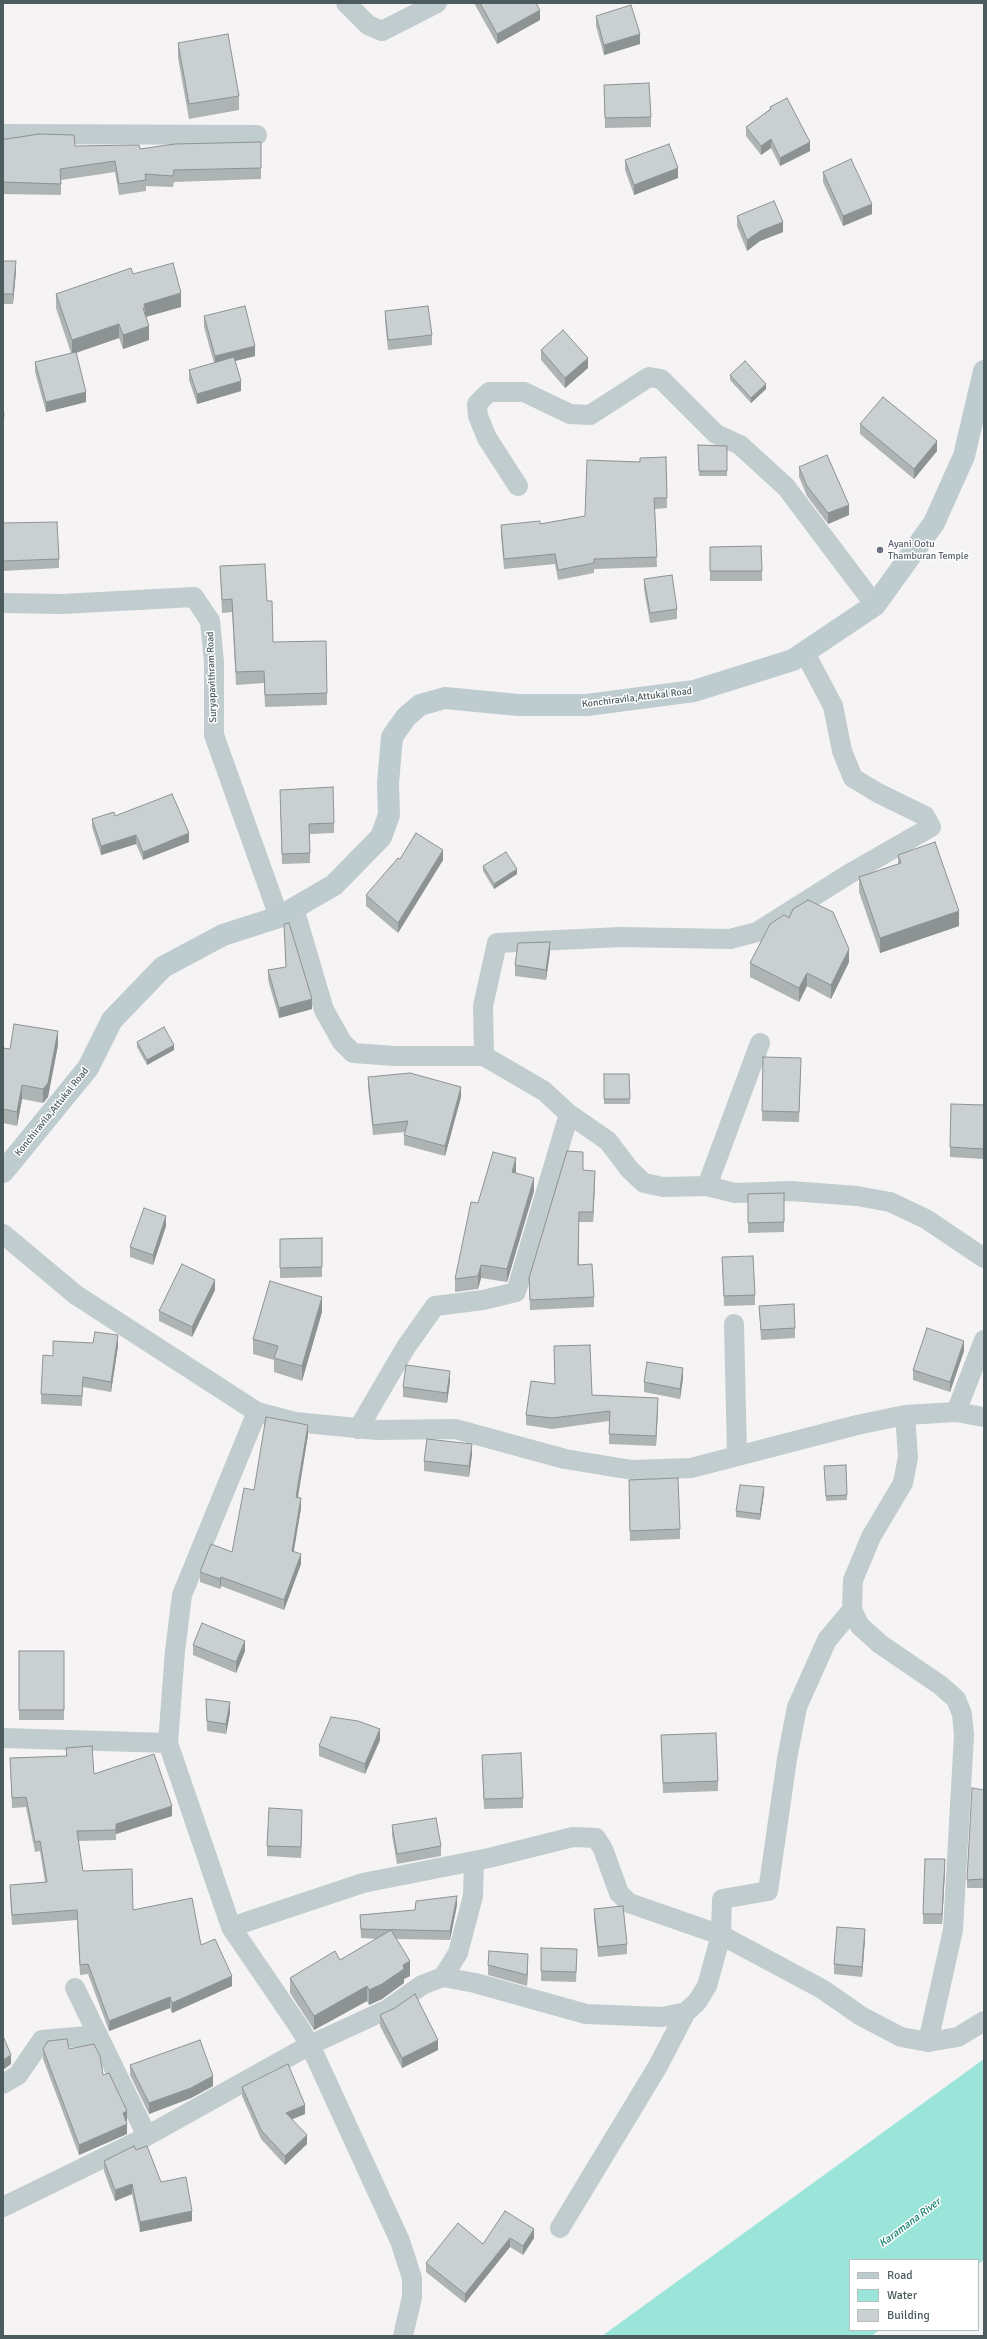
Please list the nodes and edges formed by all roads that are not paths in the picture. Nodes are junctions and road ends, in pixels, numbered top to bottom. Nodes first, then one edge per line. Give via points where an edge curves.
1 (346, 3) edge
2 (437, 3) edge
3 (3, 134) edge
4 (257, 135) dead end
5 (984, 371) edge
6 (518, 486) dead end
7 (3, 603) edge
8 (875, 605) junction
9 (805, 653) junction
10 (286, 913) junction
11 (760, 1043) dead end
12 (484, 1056) junction
13 (569, 1114) junction
14 (3, 1172) edge
15 (707, 1186) junction
16 (3, 1234) edge
17 (984, 1258) edge
18 (734, 1324) dead end
19 (984, 1340) edge
20 (257, 1412) junction
21 (956, 1412) junction
22 (905, 1415) junction
23 (984, 1417) edge
24 (358, 1428) junction
25 (737, 1455) junction
26 (852, 1610) junction
27 (3, 1738) edge
28 (168, 1743) junction
29 (474, 1861) junction
30 (231, 1928) junction
31 (721, 1935) junction
32 (443, 1977) junction
33 (75, 1988) dead end
34 (686, 2012) junction
35 (984, 2021) edge
36 (98, 2035) junction
37 (928, 2042) junction
38 (310, 2046) junction
39 (3, 2084) edge
40 (148, 2136) junction
41 (3, 2207) edge
42 (560, 2228) dead end
43 (403, 2336) edge

1 - 2 street via 368,25 382,31
3 - 4 street
5 - 8 main road, Konchiravila,Attukal Road via 964,456 934,523
6 - 8 street via 487,438 478,416 477,404 489,392 524,392 570,414 590,415 649,377 661,379 716,434 740,445 786,487
7 - 10 street, Suryapavithram Road via 70,604 194,598 210,621 214,662 214,735
8 - 9 main road, Konchiravila,Attukal Road
9 - 10 main road, Konchiravila,Attukal Road via 793,660 694,692 587,705 518,705 445,698 420,704 406,717 392,737 388,783 389,815 381,837 334,885
9 - 12 street via 833,706 842,751 853,778 878,794 925,816 931,827 757,932 730,939 621,937 497,943 483,1006
10 - 12 street via 324,1010 342,1042 353,1053 395,1056
10 - 14 main road, Konchiravila,Attukal Road via 223,935 163,968 112,1020 88,1068
11 - 15 street
12 - 13 street via 544,1091
13 - 15 street via 608,1141 630,1170 644,1183 663,1187
13 - 24 street via 516,1292 483,1300 435,1306 406,1347
15 - 17 street via 735,1192 791,1191 857,1196 890,1202 926,1220
16 - 20 street via 76,1295
18 - 25 street
19 - 21 street
20 - 24 street via 295,1422
20 - 28 street via 182,1595
21 - 22 street
21 - 23 street
22 - 25 street
22 - 26 street via 908,1457 903,1483 871,1537 853,1580
24 - 25 street via 456,1428 565,1459 632,1470 691,1468
26 - 31 street via 827,1640 797,1707 786,1759 768,1891 722,1899
26 - 37 street via 860,1626 880,1644 956,1699 962,1714 964,1735 953,1930
27 - 28 street
28 - 30 street
29 - 30 street via 363,1883
29 - 31 street via 573,1837 596,1838 603,1849 619,1893 629,1903
29 - 32 street via 473,1896 458,1953
30 - 38 street
31 - 34 street via 707,1986 697,2002
31 - 37 street via 822,1989 861,2016 901,2038
32 - 34 street via 475,1983 586,2014 662,2017
32 - 38 street via 422,1985 388,2009
33 - 36 street
34 - 42 street via 658,2066
35 - 37 street via 958,2037
36 - 39 street via 42,2040 18,2075
36 - 40 street
38 - 40 street
38 - 43 street via 408,2263 412,2278 412,2297
40 - 41 street

